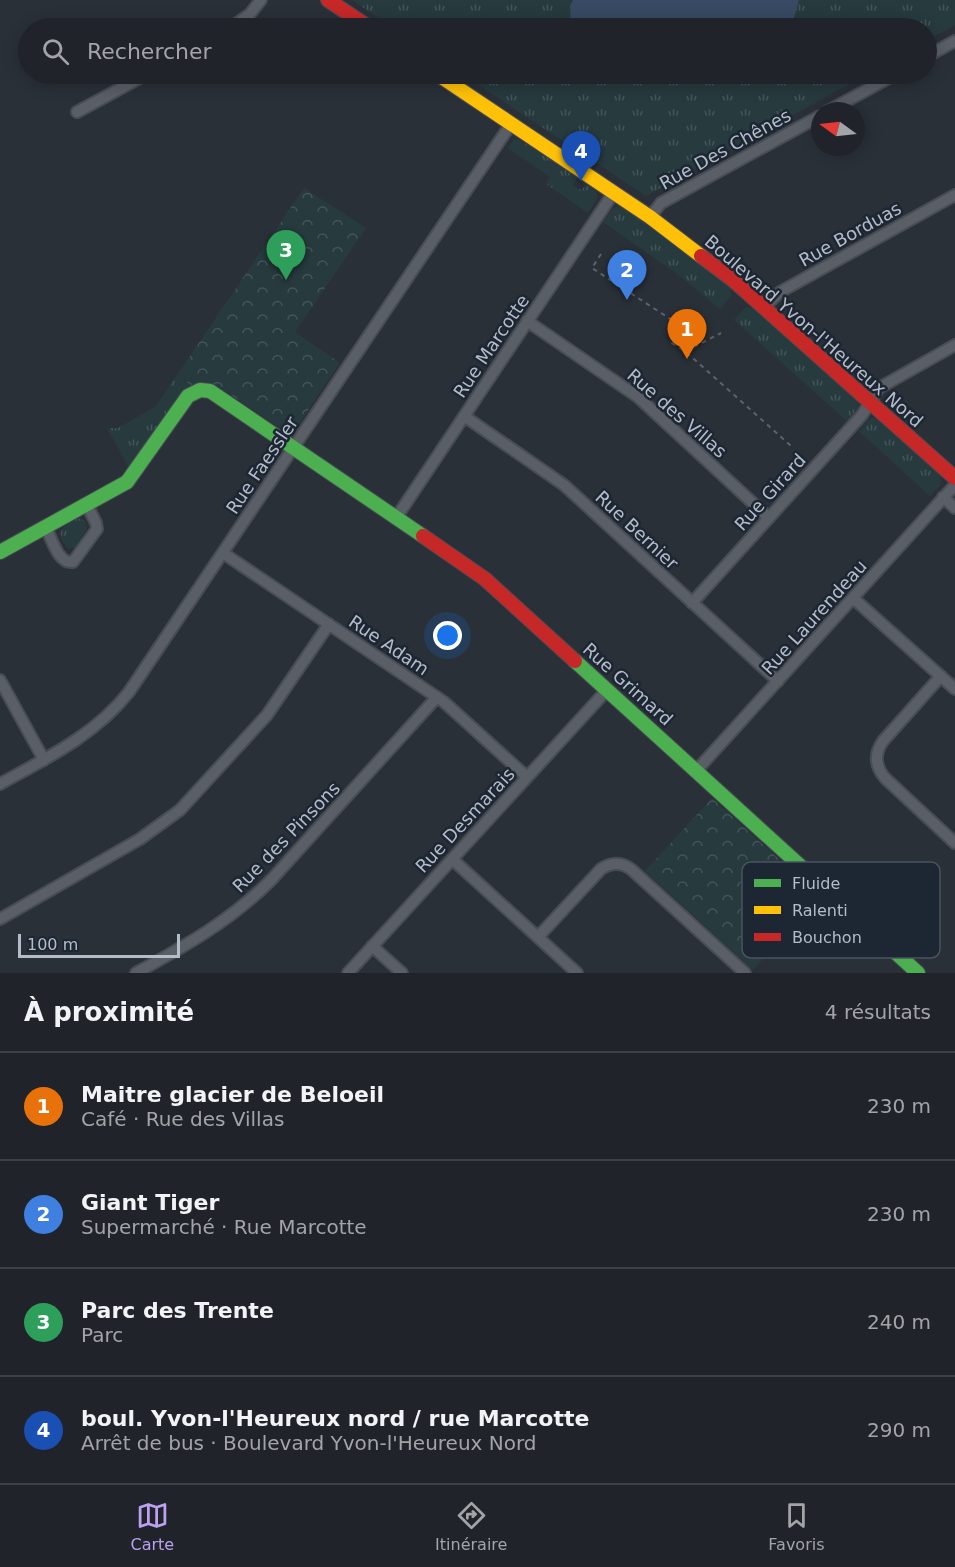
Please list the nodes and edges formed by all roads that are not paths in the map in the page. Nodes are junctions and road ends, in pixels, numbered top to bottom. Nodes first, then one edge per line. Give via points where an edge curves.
1 (261, 0) edge
2 (328, 0) edge
3 (244, 18) edge
4 (355, 18) edge
5 (955, 41) edge
6 (937, 51) edge
7 (129, 84) edge
8 (452, 84) edge
9 (878, 84) edge
10 (845, 102) edge
11 (77, 112) dead end
12 (811, 121) edge
13 (511, 124) junction
14 (614, 192) junction
15 (955, 195) edge
16 (650, 217) junction
17 (765, 306) junction
18 (527, 321) junction
19 (955, 345) edge
20 (870, 401) junction
21 (464, 416) junction
22 (293, 448) junction
23 (955, 478) edge
24 (955, 484) edge
25 (944, 497) junction
26 (87, 506) junction
27 (955, 507) edge
28 (396, 518) junction
29 (769, 518) junction
30 (46, 528) junction
31 (0, 552) edge
32 (223, 553) junction
33 (854, 597) junction
34 (692, 603) junction
35 (329, 624) junction
36 (941, 676) junction
37 (0, 680) edge
38 (778, 681) junction
39 (955, 689) edge
40 (608, 690) junction
41 (437, 697) junction
42 (44, 760) junction
43 (696, 771) junction
44 (527, 777) junction
45 (0, 784) edge
46 (955, 843) edge
47 (452, 859) junction
48 (796, 862) edge
49 (0, 919) edge
50 (538, 937) junction
51 (372, 946) junction
52 (902, 958) edge
53 (136, 973) edge
54 (348, 973) edge
55 (402, 973) edge
56 (577, 973) edge
57 (745, 973) edge
58 (918, 973) edge

1 - 3 street
2 - 4 street
5 - 6 street
7 - 11 street
8 - 13 street, Boulevard Yvon-l'Heureux Nord
9 - 10 street
12 - 16 street, Rue Des Chênes via 661,203
13 - 14 street, Boulevard Yvon-l'Heureux Nord
13 - 22 street, Rue Faessler
14 - 16 street, Boulevard Yvon-l'Heureux Nord
14 - 18 street, Rue Marcotte
15 - 17 street, Rue Borduas via 780,291
16 - 17 street, Boulevard Yvon-l'Heureux Nord
17 - 20 street, Boulevard Yvon-l'Heureux Nord
18 - 21 street, Rue Marcotte
18 - 29 street, Rue des Villas via 638,397
19 - 20 street, Rue Girard via 879,388
20 - 23 street, Boulevard Yvon-l'Heureux Nord
20 - 29 street, Rue Girard via 862,415
21 - 28 street, Rue Marcotte
21 - 34 street, Rue Bernier via 564,485
22 - 26 street, Rue Grimard via 210,391 197,390 184,401 131,478
22 - 28 street, Rue Grimard
22 - 32 street, Rue Faessler
24 - 25 street, Rue Laurendeau
25 - 27 street
25 - 33 street, Rue Laurendeau
26 - 30 street
26 - 30 street via 97,530 73,562 63,560
28 - 40 street, Rue Grimard via 485,579
29 - 34 street, Rue Girard
30 - 31 street
32 - 35 street, Rue Adam
32 - 42 street, Rue Faessler via 122,702 86,735
33 - 36 street
33 - 38 street, Rue Laurendeau
34 - 38 street, Rue Bernier
35 - 41 street, Rue Adam
35 - 49 street via 267,715 180,810 140,839
36 - 39 street
36 - 46 street via 883,741 876,759 885,778
37 - 42 street
38 - 43 street, Rue Laurendeau
40 - 43 street, Rue Grimard
40 - 44 street, Rue Desmarais
41 - 44 street, Rue Adam
41 - 53 street, Rue des Pinsons via 256,895 212,930
42 - 45 street, Rue Faessler
43 - 48 street, Rue Grimard
44 - 47 street, Rue Desmarais
47 - 50 street
47 - 51 street, Rue Desmarais
50 - 56 street
50 - 57 street via 602,869 619,864 632,870
51 - 54 street, Rue Desmarais
51 - 55 street
52 - 58 street, Rue Grimard

